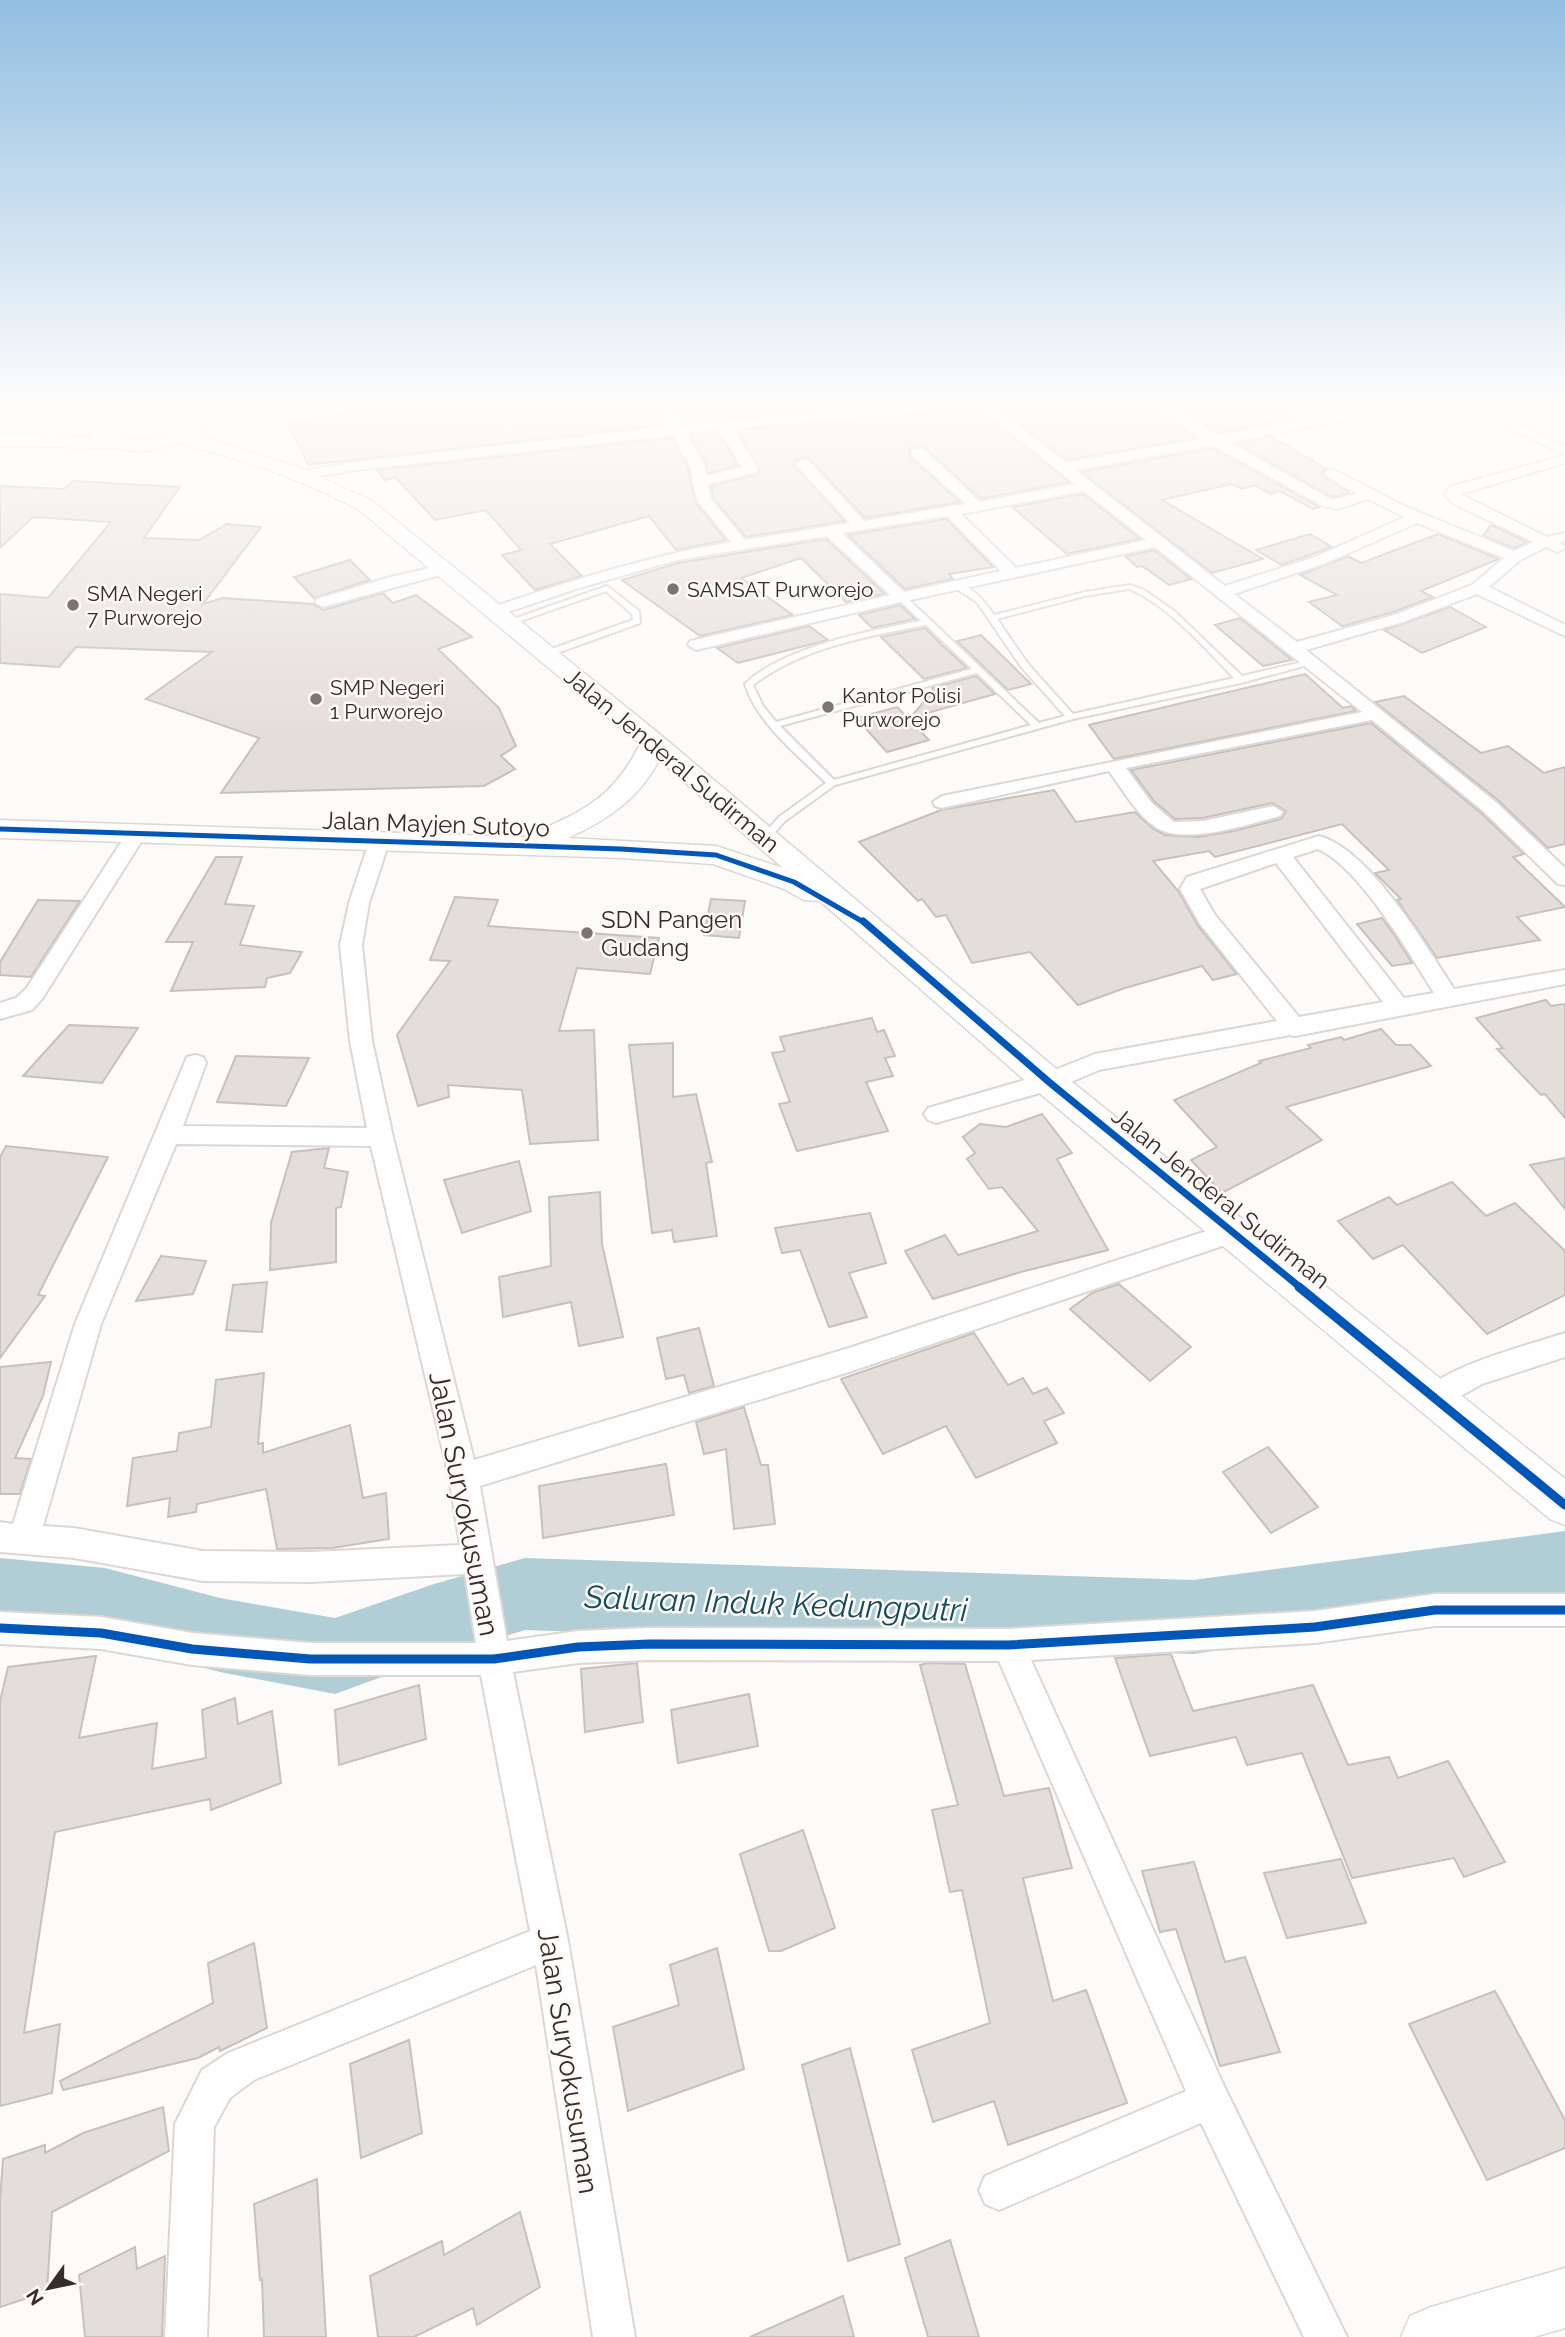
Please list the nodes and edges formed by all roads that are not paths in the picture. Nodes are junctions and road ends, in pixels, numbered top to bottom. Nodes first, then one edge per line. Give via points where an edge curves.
1 (379, 516) edge
2 (717, 516) edge
3 (852, 516) edge
4 (917, 516) edge
5 (955, 516) edge
6 (1126, 516) edge
7 (1411, 516) edge
8 (1492, 516) edge
9 (1415, 518) junction
10 (860, 525) junction
11 (830, 530) junction
12 (1565, 537) edge
13 (1547, 541) junction
14 (1159, 542) junction
15 (741, 545) junction
16 (1565, 552) edge
17 (1515, 557) junction
18 (446, 569) junction
19 (1012, 573) junction
20 (957, 585) junction
21 (1478, 588) junction
22 (1222, 592) junction
23 (901, 597) junction
24 (323, 603) dead end
25 (502, 617) junction
26 (993, 618) junction
27 (927, 622) junction
28 (1565, 631) edge
29 (696, 645) dead end
30 (1294, 648) junction
31 (546, 654) junction
32 (1311, 663) junction
33 (979, 670) junction
34 (1241, 680) junction
35 (1376, 714) junction
36 (1071, 717) junction
37 (775, 725) junction
38 (1037, 726) junction
39 (654, 743) junction
40 (1114, 765) junction
41 (832, 783) junction
42 (942, 802) dead end
43 (1273, 812) dead end
44 (0, 829) edge
45 (136, 834) junction
46 (765, 838) junction
47 (379, 842) junction
48 (528, 846) junction
49 (1280, 854) junction
50 (1565, 879) edge
51 (857, 916) junction
52 (1565, 977) edge
53 (1449, 999) junction
54 (1401, 1009) junction
55 (0, 1011) edge
56 (1295, 1028) junction
57 (195, 1063) dead end
58 (1049, 1082) junction
59 (936, 1114) dead end
60 (168, 1135) junction
61 (381, 1136) junction
62 (1231, 1233) junction
63 (1565, 1345) edge
64 (1434, 1398) junction
65 (464, 1477) junction
66 (1565, 1505) edge
67 (12, 1537) edge
68 (479, 1574) junction
69 (1565, 1610) edge
70 (0, 1628) edge
71 (1008, 1645) junction
72 (492, 1648) junction
73 (550, 1941) junction
74 (1210, 2100) junction
75 (999, 2190) dead end
76 (1539, 2312) edge
77 (186, 2337) edge
78 (614, 2337) edge
79 (1326, 2337) edge
80 (1431, 2337) edge

1 - 18 main road, Jalan Jenderal Sudirman
2 - 15 street
3 - 10 street
4 - 10 street
5 - 19 street
6 - 14 street
7 - 9 street
8 - 13 street
9 - 17 street
9 - 22 street via 1346,552
10 - 11 street
11 - 15 street
11 - 23 street
12 - 13 street
13 - 16 street
13 - 17 street
14 - 19 street
14 - 22 street
15 - 25 street via 636,566
17 - 21 street
18 - 24 street
18 - 25 main road, Jalan Jenderal Sudirman
19 - 20 street
20 - 23 street
20 - 26 lane via 980,600
21 - 28 street
21 - 30 street via 1400,618
22 - 30 street
23 - 27 lane
23 - 29 street
25 - 31 main road, Jalan Jenderal Sudirman
25 - 31 lane via 607,588 636,613 637,621
26 - 34 lane via 1128,587 1150,598
26 - 36 lane via 1025,666
27 - 33 lane
27 - 37 lane via 782,662 760,674 749,684 750,692
30 - 32 street
31 - 39 main road, Jalan Jenderal Sudirman
32 - 34 lane
32 - 35 street
33 - 37 lane
33 - 38 lane
34 - 36 lane
35 - 40 street
35 - 50 street via 1490,807
36 - 38 lane
37 - 41 lane
38 - 41 lane
39 - 46 main road, Jalan Jenderal Sudirman
39 - 48 main road via 642,771 620,798 586,820
40 - 42 street
40 - 43 street via 1159,821 1172,828
41 - 46 lane via 782,819
44 - 45 main road, Jalan Mayjen Sutoyo
45 - 47 main road, Jalan Mayjen Sutoyo
45 - 55 street via 34,994 24,1004
46 - 51 main road, Jalan Jenderal Sudirman
47 - 48 main road, Jalan Mayjen Sutoyo
47 - 61 street, Jalan Suryokusuman via 351,945 361,1041
48 - 51 main road, Jalan Mayjen Sutoyo via 716,855 794,882
49 - 53 street via 1319,842 1342,854 1415,946
49 - 54 street
49 - 56 street via 1194,882 1191,889 1208,919
51 - 58 main road, Jalan Jenderal Sudirman
52 - 53 street
53 - 54 street
54 - 56 street
56 - 58 street via 1095,1062
57 - 60 street
58 - 59 street
58 - 62 main road, Jalan Jenderal Sudirman
60 - 61 street
60 - 67 street via 88,1324
61 - 65 street, Jalan Suryokusuman
62 - 64 main road, Jalan Jenderal Sudirman
62 - 65 street via 985,1318 663,1420
63 - 64 street via 1474,1375
64 - 66 main road, Jalan Jenderal Sudirman
65 - 68 street, Jalan Suryokusuman
67 - 68 street via 203,1566
68 - 72 street, Jalan Suryokusuman
69 - 71 street via 1435,1610 1315,1627
70 - 72 street via 101,1633 192,1649 310,1659
71 - 72 street
71 - 74 street
72 - 73 street, Jalan Suryokusuman
73 - 77 street via 241,2066 216,2084 195,2124
73 - 78 street, Jalan Suryokusuman
74 - 75 street
74 - 79 street
76 - 80 main road

